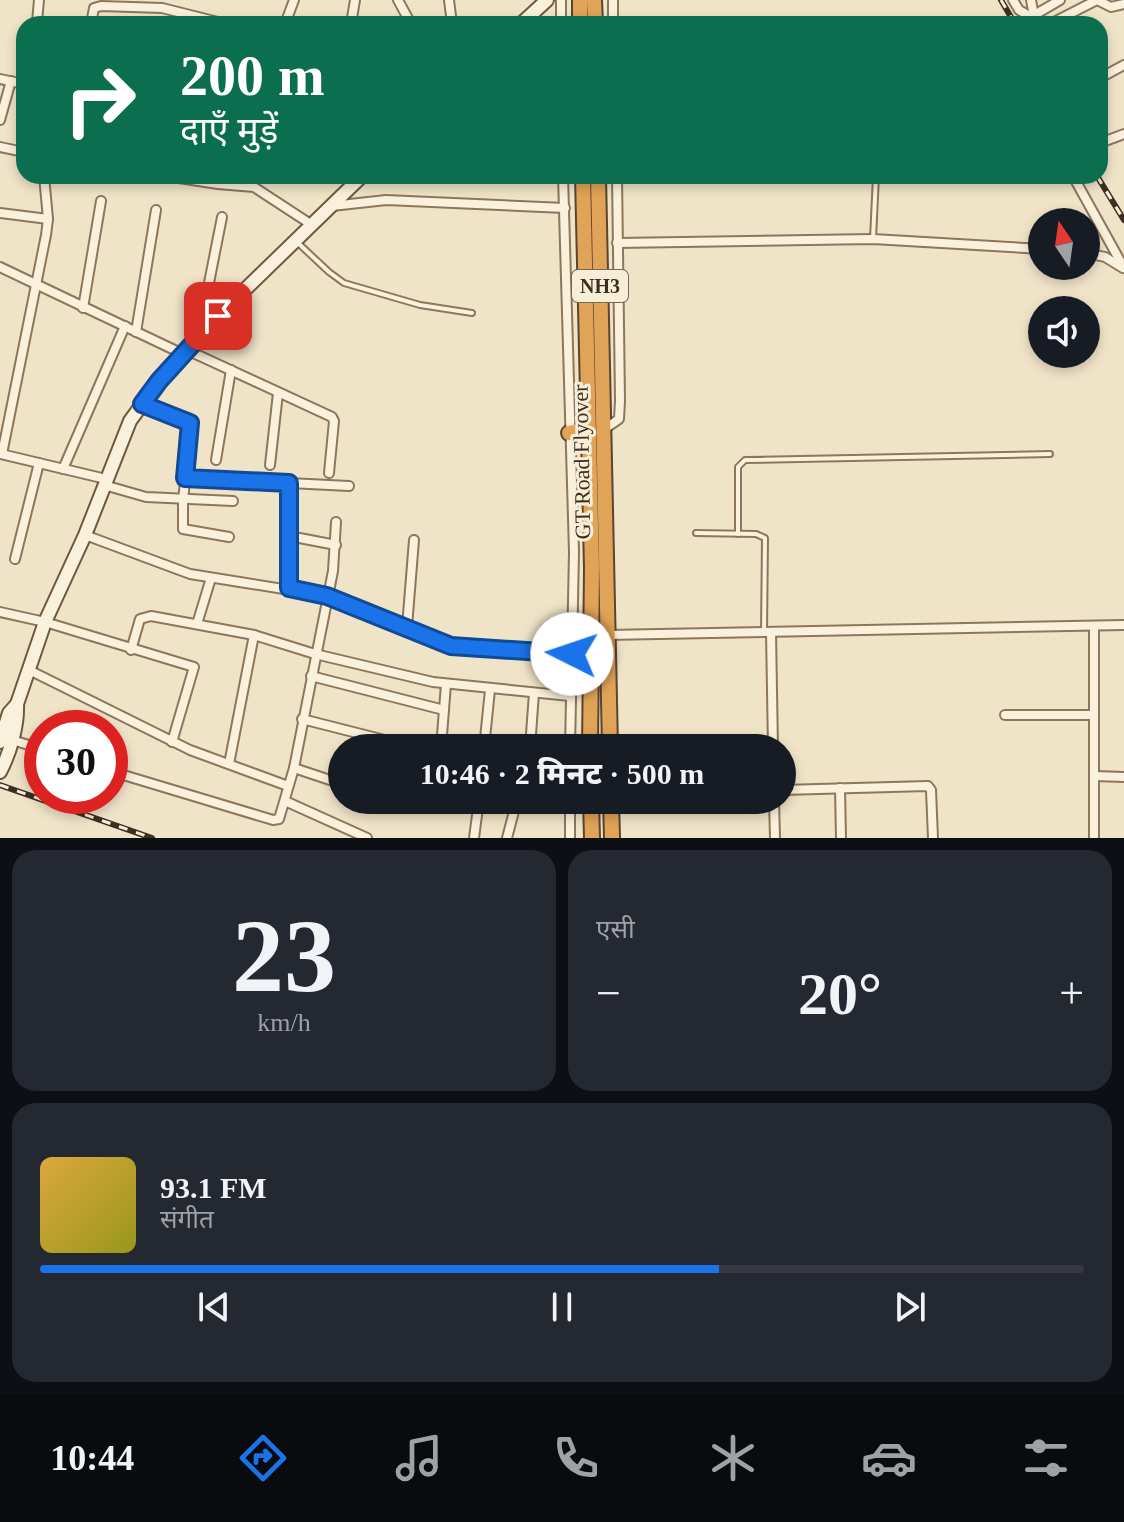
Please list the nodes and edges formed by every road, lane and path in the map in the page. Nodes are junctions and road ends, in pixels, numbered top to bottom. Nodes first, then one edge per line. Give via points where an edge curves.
1 (547, 0) edge
2 (1013, 0) edge
3 (1060, 0) edge
4 (144, 4) edge
5 (163, 4) edge
6 (1124, 4) edge
7 (92, 16) edge
8 (192, 16) edge
9 (530, 16) edge
10 (1026, 16) edge
11 (1035, 16) edge
12 (1066, 16) edge
13 (0, 79) edge
14 (11, 81) junction
15 (16, 82) edge
16 (0, 120) edge
17 (45, 184) edge
18 (249, 184) edge
19 (354, 184) edge
20 (564, 184) edge
21 (583, 184) edge
22 (598, 184) edge
23 (617, 184) edge
24 (876, 184) edge
25 (1077, 184) edge
26 (101, 201) dead end
27 (331, 206) junction
28 (565, 208) junction
29 (156, 210) dead end
30 (0, 213) edge
31 (222, 217) dead end
32 (48, 219) junction
33 (312, 225) junction
34 (873, 239) junction
35 (295, 241) junction
36 (617, 243) junction
37 (1028, 248) edge
38 (1100, 256) edge
39 (0, 267) edge
40 (1124, 268) edge
41 (36, 283) junction
42 (83, 308) junction
43 (472, 313) dead end
44 (218, 316) junction
45 (125, 326) junction
46 (136, 332) junction
47 (185, 352) junction
48 (231, 370) junction
49 (278, 393) junction
50 (142, 404) junction
51 (596, 430) junction
52 (569, 433) junction
53 (1, 454) edge
54 (1050, 454) dead end
55 (216, 460) dead end
56 (39, 463) junction
57 (270, 465) dead end
58 (63, 469) junction
59 (329, 473) dead end
60 (185, 478) junction
61 (105, 482) junction
62 (289, 483) junction
63 (349, 486) dead end
64 (183, 500) junction
65 (233, 501) dead end
66 (336, 522) dead end
67 (696, 533) dead end
68 (738, 534) junction
69 (85, 535) junction
70 (289, 536) junction
71 (229, 537) dead end
72 (414, 540) dead end
73 (336, 545) junction
74 (15, 559) dead end
75 (211, 578) junction
76 (289, 588) junction
77 (327, 596) junction
78 (0, 612) edge
79 (45, 622) junction
80 (197, 624) junction
81 (1124, 625) edge
82 (1094, 626) junction
83 (407, 627) junction
84 (767, 632) junction
85 (254, 635) junction
86 (607, 635) junction
87 (131, 650) junction
88 (315, 654) junction
89 (572, 654) junction
90 (29, 670) junction
91 (311, 676) junction
92 (446, 684) junction
93 (490, 690) junction
94 (534, 693) junction
95 (570, 696) junction
96 (444, 710) junction
97 (1005, 715) dead end
98 (1094, 715) junction
99 (302, 719) junction
100 (361, 734) edge
101 (442, 734) edge
102 (485, 734) edge
103 (531, 734) edge
104 (570, 734) edge
105 (590, 734) edge
106 (610, 734) edge
107 (772, 734) edge
108 (6, 741) edge
109 (172, 742) junction
110 (229, 764) junction
111 (294, 768) junction
112 (0, 772) edge
113 (128, 776) edge
114 (1094, 776) junction
115 (1124, 777) edge
116 (328, 779) edge
117 (288, 786) junction
118 (840, 788) junction
119 (796, 790) edge
120 (285, 801) junction
121 (477, 814) edge
122 (513, 814) edge
123 (570, 814) edge
124 (591, 814) edge
125 (611, 814) edge
126 (774, 814) edge
127 (367, 838) edge
128 (474, 838) edge
129 (507, 838) edge
130 (570, 838) edge
131 (592, 838) edge
132 (612, 838) edge
133 (775, 838) edge
134 (841, 838) edge
135 (933, 838) edge
136 (1094, 838) edge

1 - 9 street
2 - 10 street
3 - 11 street
4 - 5 street
4 - 7 street via 96,6
5 - 8 street
6 - 12 street via 1111,7 1097,0
13 - 14 street
14 - 15 street
14 - 16 street
17 - 32 street
18 - 33 street
19 - 27 street
20 - 28 street
21 - 51 highway, GT Road Flyover / NH3
22 - 51 highway, GT Road Flyover / NH3
23 - 36 street
24 - 34 lane
25 - 40 street
26 - 42 street
27 - 28 street via 386,200
27 - 33 street
28 - 52 street
29 - 46 street
30 - 32 street
31 - 44 street via 206,298
32 - 41 street
33 - 35 street
34 - 36 street
34 - 37 street
35 - 43 lane via 344,283 420,305
35 - 44 street
36 - 51 street via 619,419
38 - 40 street
39 - 41 street
41 - 42 street
41 - 53 street
42 - 45 street
44 - 47 street
45 - 46 street
45 - 58 street
46 - 47 street
47 - 48 street
47 - 50 street
48 - 49 street
48 - 55 street
49 - 57 street
49 - 59 street via 334,419
50 - 60 street via 190,423
50 - 61 street
51 - 52 highway
51 - 86 highway, GT Road Flyover / NH3
51 - 105 highway, GT Road Flyover / NH3
52 - 89 street
53 - 56 street
54 - 68 lane via 745,460 738,467
56 - 58 street
56 - 74 street
58 - 61 street
60 - 62 street
60 - 64 street
61 - 64 street via 139,496
61 - 69 street
62 - 63 street
62 - 70 street
64 - 65 street
64 - 71 street via 183,529
66 - 73 street
67 - 68 lane
68 - 84 lane via 765,538
69 - 75 street
69 - 79 street
70 - 73 street
70 - 76 street
72 - 83 street
73 - 77 street
75 - 76 street
75 - 80 street
76 - 77 street
77 - 83 street
77 - 88 street
78 - 79 street
79 - 87 street
79 - 90 street
80 - 85 street
80 - 87 street via 142,617
81 - 82 street
82 - 84 street
82 - 98 street
83 - 89 street via 451,646
84 - 86 street
84 - 107 street
85 - 88 street
85 - 110 street
86 - 106 highway, GT Road Flyover / NH3
87 - 109 street via 194,667
88 - 91 street
88 - 92 street
89 - 95 street
90 - 108 street
90 - 109 street
91 - 96 street
91 - 99 street
92 - 93 street
92 - 96 street
93 - 94 street
93 - 102 street
94 - 95 street
94 - 103 street
95 - 104 street
96 - 101 street
97 - 98 street
98 - 114 street
99 - 100 street
99 - 111 street
108 - 112 street
109 - 110 street
110 - 117 street
111 - 116 street
111 - 117 street
113 - 120 street via 273,820 279,819
114 - 115 street
114 - 136 street
117 - 120 street
118 - 119 street
118 - 134 street
118 - 135 street via 928,786
120 - 127 street
121 - 128 street
122 - 129 street
123 - 130 street
124 - 131 highway
125 - 132 highway
126 - 133 street

